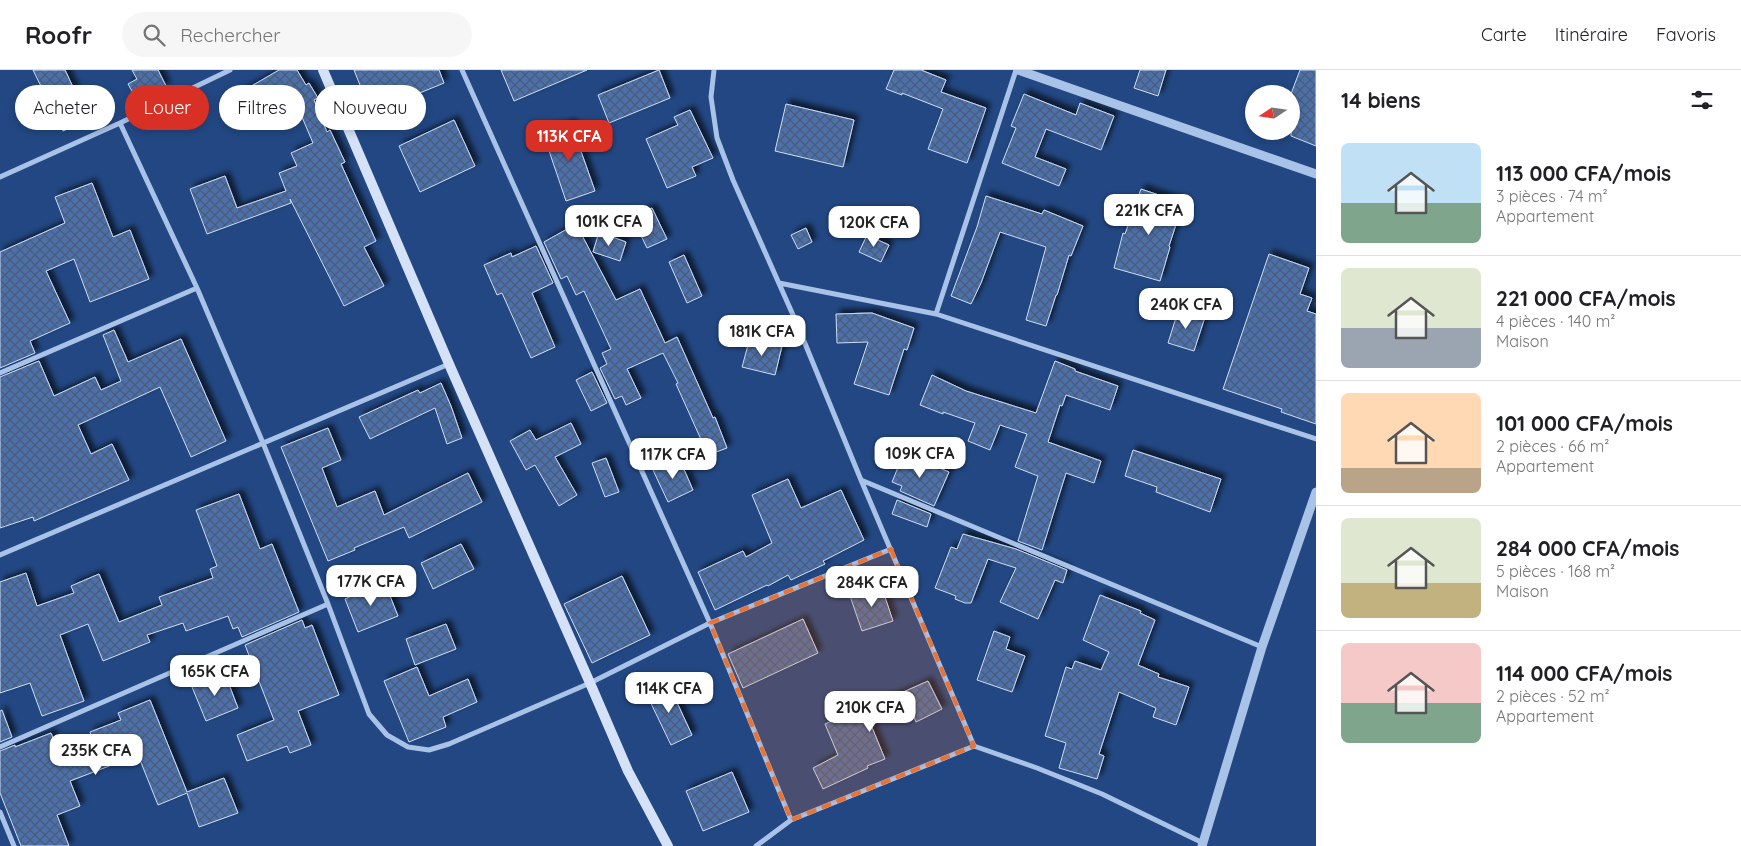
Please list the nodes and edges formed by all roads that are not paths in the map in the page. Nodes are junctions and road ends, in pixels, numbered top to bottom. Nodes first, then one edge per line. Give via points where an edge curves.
1 (230, 70) edge
2 (323, 70) edge
3 (462, 70) edge
4 (714, 70) edge
5 (1017, 70) edge
6 (120, 123) junction
7 (1316, 174) edge
8 (0, 177) edge
9 (779, 283) junction
10 (197, 288) junction
11 (936, 314) junction
12 (449, 364) junction
13 (0, 373) edge
14 (1316, 439) edge
15 (263, 443) junction
16 (861, 480) junction
17 (1316, 492) edge
18 (891, 549) junction
19 (0, 555) edge
20 (328, 604) junction
21 (710, 623) junction
22 (1262, 647) junction
23 (590, 683) junction
24 (974, 746) junction
25 (0, 747) edge
26 (0, 812) edge
27 (791, 820) junction
28 (1203, 844) edge
29 (14, 846) edge
30 (668, 846) edge
31 (756, 846) edge

1 - 6 street
2 - 12 main road
3 - 21 street
4 - 9 street via 711,97 717,138
5 - 7 street
5 - 11 street
6 - 8 street
6 - 10 street
9 - 11 street
9 - 16 street
10 - 13 street
10 - 15 street
11 - 14 street
12 - 15 street
12 - 23 main road
15 - 19 street
15 - 20 street
16 - 18 street
16 - 22 street
17 - 22 street
18 - 21 street
18 - 24 street
20 - 23 street via 369,714 387,735 408,747 429,750 449,744
20 - 25 street
21 - 23 street
21 - 27 street
22 - 28 street
23 - 30 main road via 628,772
24 - 27 street
24 - 28 street via 1102,794
26 - 29 street
27 - 31 street

